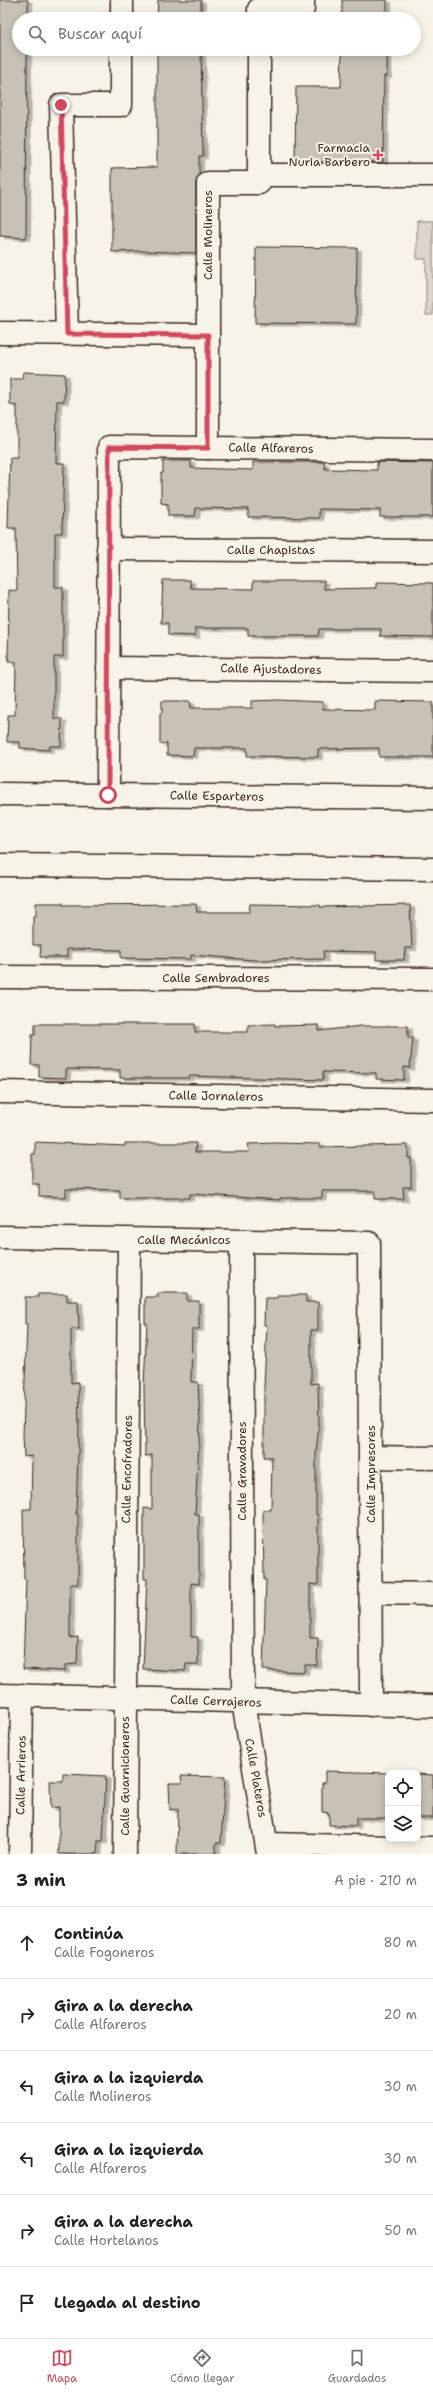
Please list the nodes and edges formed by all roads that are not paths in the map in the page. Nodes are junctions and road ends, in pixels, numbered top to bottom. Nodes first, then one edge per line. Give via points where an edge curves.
1 (122, 0) edge
2 (303, 0) edge
3 (122, 12) edge
4 (259, 12) edge
5 (122, 56) edge
6 (259, 56) edge
7 (259, 175) junction
8 (433, 175) edge
9 (0, 333) edge
10 (67, 334) junction
11 (208, 335) junction
12 (208, 448) junction
13 (433, 450) edge
14 (108, 550) junction
15 (433, 551) edge
16 (108, 668) junction
17 (433, 671) edge
18 (0, 794) edge
19 (108, 795) junction
20 (433, 798) edge
21 (0, 865) edge
22 (433, 869) edge
23 (0, 977) edge
24 (433, 979) edge
25 (0, 1092) edge
26 (433, 1100) edge
27 (0, 1237) edge
28 (129, 1240) junction
29 (240, 1241) junction
30 (369, 1243) joint
31 (371, 1457) junction
32 (433, 1458) edge
33 (372, 1593) junction
34 (433, 1594) edge
35 (0, 1695) edge
36 (22, 1695) junction
37 (125, 1698) junction
38 (243, 1701) junction
39 (371, 1704) junction
40 (433, 1706) edge
41 (433, 1848) edge
42 (268, 1849) edge
43 (20, 1854) edge
44 (125, 1854) edge

1 - 3 street
2 - 4 street via 303,9 259,9
5 - 10 street via 121,105 61,105
6 - 7 street
7 - 8 street
7 - 11 street, Calle Molineros via 259,183 208,183
9 - 10 street
10 - 11 street
11 - 12 street, Calle Molineros
12 - 13 street, Calle Alfareros
12 - 14 street, Calle Alfareros via 109,447
14 - 15 street, Calle Chapistas
14 - 16 street
16 - 17 street, Calle Ajustadores
16 - 19 street
18 - 19 street, Calle Esparteros
19 - 20 street, Calle Esparteros
21 - 22 street
23 - 24 street, Calle Sembradores
25 - 26 street, Calle Jornaleros
27 - 28 street, Calle Mecánicos
28 - 29 street, Calle Mecánicos
28 - 37 street, Calle Encofradores
29 - 30 street, Calle Mecánicos
29 - 38 street, Calle Gravadores
30 - 31 street, Calle Impresores
31 - 32 street
31 - 33 street, Calle Impresores
33 - 34 street
33 - 39 street, Calle Impresores
35 - 36 street, Calle Cerrajeros
36 - 37 street, Calle Cerrajeros
36 - 43 street, Calle Arrieros
37 - 38 street, Calle Cerrajeros
37 - 44 street, Calle Guarnicioneros
38 - 39 street, Calle Cerrajeros
38 - 42 street, Calle Plateros
39 - 40 street, Calle Cerrajeros
41 - 42 street

